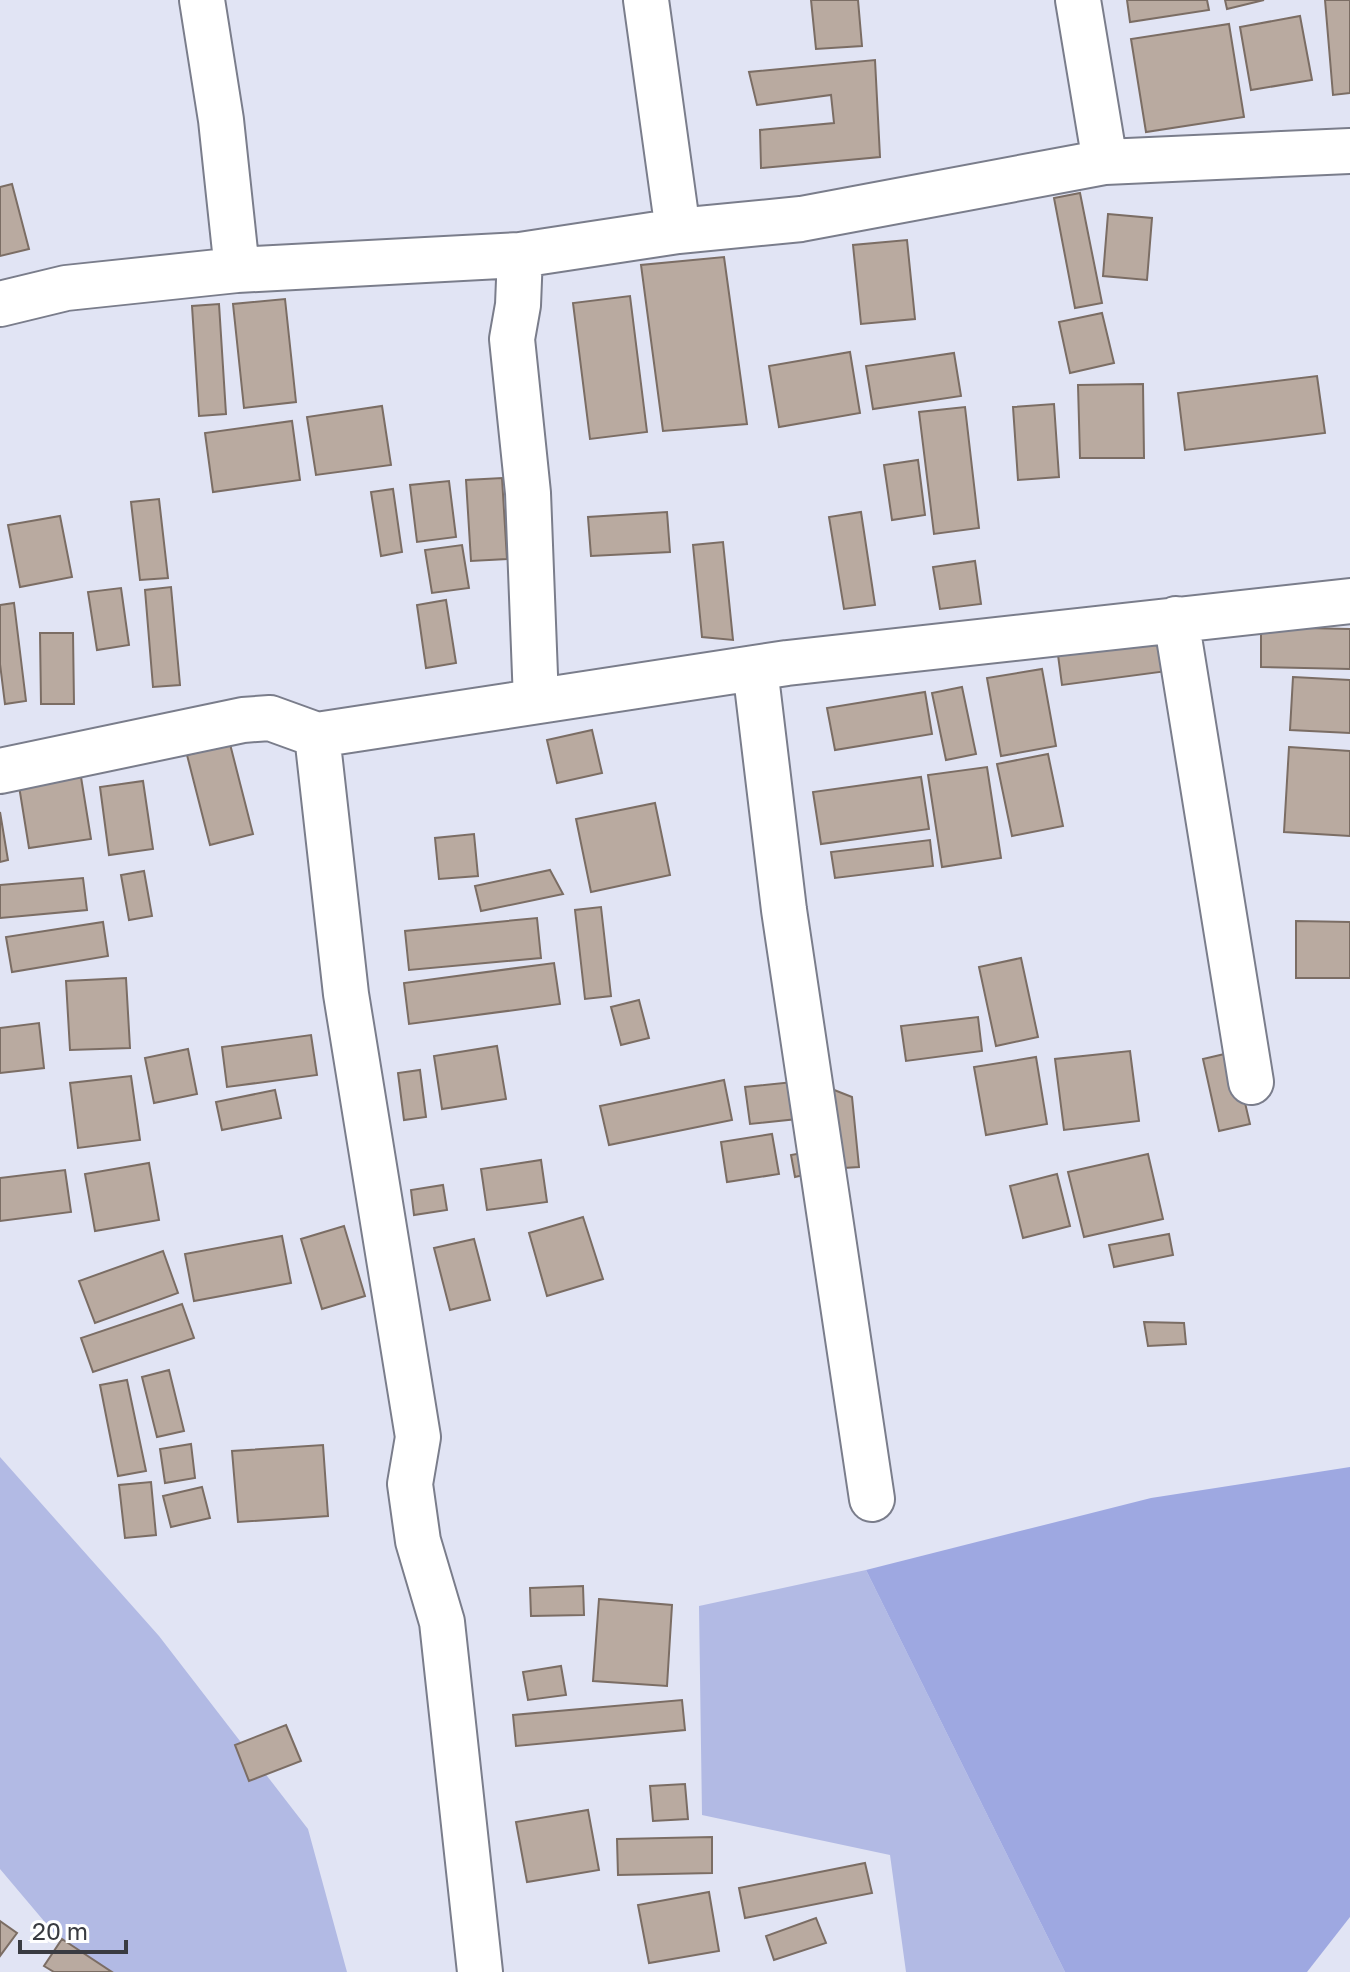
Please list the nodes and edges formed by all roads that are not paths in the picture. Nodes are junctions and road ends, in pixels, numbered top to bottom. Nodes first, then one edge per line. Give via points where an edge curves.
1 (202, 0) edge
2 (646, 0) edge
3 (1078, 0) edge
4 (1350, 151) edge
5 (1105, 162) junction
6 (678, 231) junction
7 (520, 255) junction
8 (237, 270) junction
9 (0, 304) edge
10 (1350, 601) edge
11 (1176, 619) junction
12 (755, 668) junction
13 (536, 701) junction
14 (317, 735) junction
15 (0, 771) edge
16 (1251, 1082) dead end
17 (872, 1499) dead end
18 (480, 1972) edge

1 - 8 street
2 - 6 street
3 - 5 street
4 - 5 street
5 - 6 street via 801,219
6 - 7 street
7 - 8 street
7 - 13 street via 512,339 528,493
8 - 9 street via 66,288
10 - 11 street
11 - 12 street
11 - 16 street
12 - 13 street
12 - 17 street via 784,910
13 - 14 street
14 - 15 street via 270,718 243,720
14 - 18 street via 346,994 418,1437 410,1484 418,1541 442,1622

